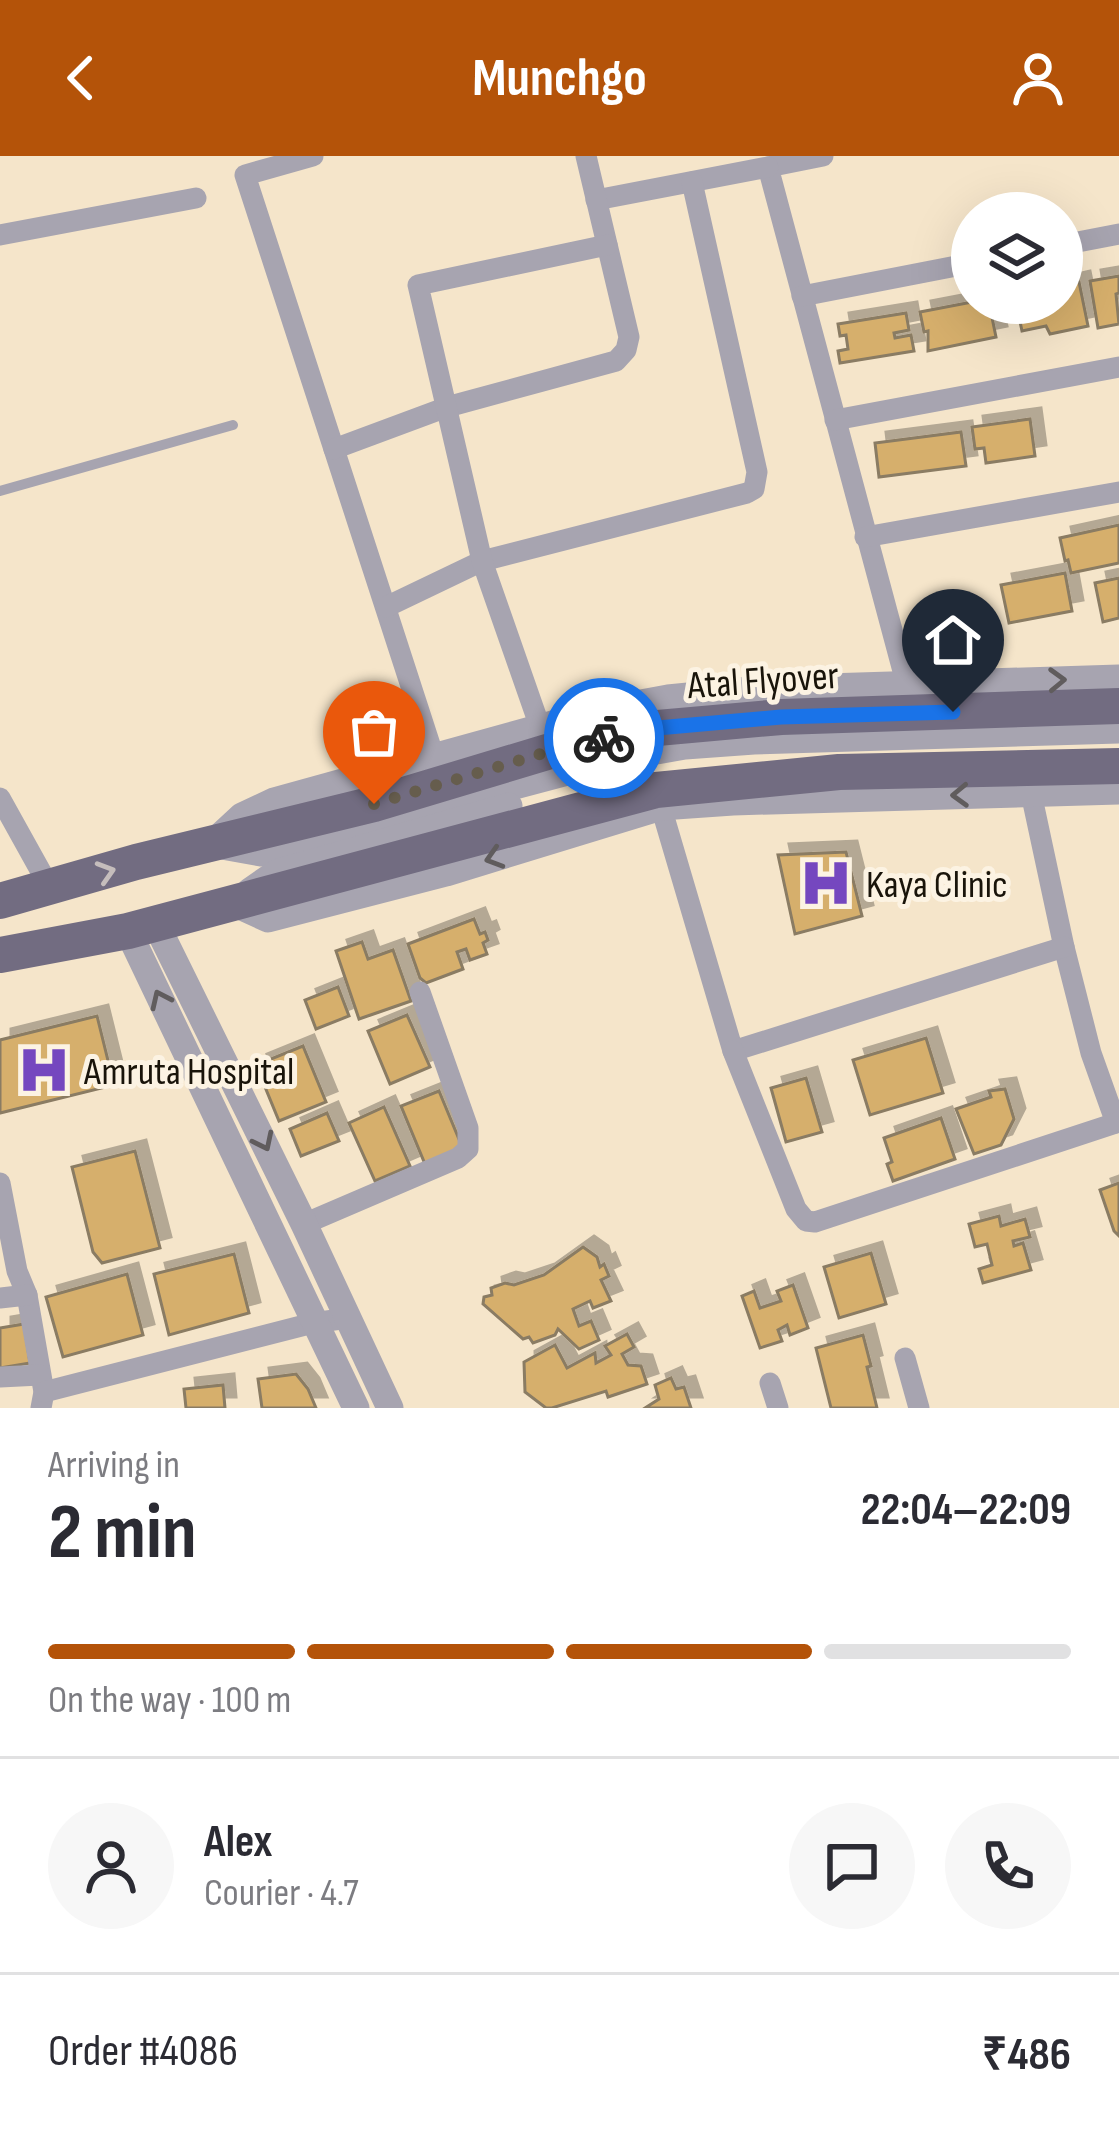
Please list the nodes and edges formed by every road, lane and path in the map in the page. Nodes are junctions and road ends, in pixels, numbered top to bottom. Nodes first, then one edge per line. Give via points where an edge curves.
1 (314, 156) edge
2 (586, 156) edge
3 (823, 156) edge
4 (768, 167) junction
5 (692, 182) junction
6 (196, 198) dead end
7 (596, 200) junction
8 (1119, 234) edge
9 (0, 235) edge
10 (1083, 241) edge
11 (607, 245) junction
12 (951, 267) edge
13 (802, 296) junction
14 (1119, 367) edge
15 (447, 407) junction
16 (835, 420) junction
17 (233, 425) dead end
18 (334, 448) junction
19 (0, 491) edge
20 (1119, 492) edge
21 (865, 537) junction
22 (482, 561) junction
23 (386, 608) junction
24 (1119, 678) edge
25 (907, 686) junction
26 (1119, 706) edge
27 (540, 728) junction
28 (1119, 730) edge
29 (1119, 744) edge
30 (434, 757) junction
31 (1119, 766) edge
32 (1119, 791) edge
33 (1031, 793) junction
34 (0, 798) edge
35 (661, 807) junction
36 (212, 844) junction
37 (50, 887) junction
38 (0, 901) edge
39 (233, 903) junction
40 (142, 927) junction
41 (1064, 947) junction
42 (0, 955) edge
43 (420, 992) dead end
44 (733, 1051) junction
45 (1117, 1123) edge
46 (1, 1189) edge
47 (304, 1224) junction
48 (27, 1294) junction
49 (0, 1298) edge
50 (348, 1318) junction
51 (314, 1322) junction
52 (905, 1358) dead end
53 (0, 1377) edge
54 (770, 1383) dead end
55 (42, 1392) edge
56 (356, 1408) edge
57 (389, 1408) edge
58 (778, 1408) edge
59 (919, 1408) edge

1 - 18 street via 245,176
2 - 7 street
3 - 4 street
4 - 5 street
4 - 13 street
5 - 7 street
5 - 22 street via 757,472 754,489
6 - 9 street
7 - 11 street
8 - 10 street
11 - 15 street via 629,337 616,361
11 - 15 street via 418,285
12 - 13 street
13 - 16 street
14 - 16 street
15 - 18 street
15 - 22 street
16 - 21 street
17 - 19 lane
18 - 23 street
20 - 21 street
21 - 25 street
22 - 23 street
22 - 27 street
23 - 30 street
25 -> 24 street
25 - 27 street via 668,698
26 - 36 main road, Atal Flyover via 635,730
27 - 30 street
28 - 36 street via 686,746 261,853
29 - 39 street via 684,762 276,873
30 - 36 street via 274,801
31 - 39 main road via 839,772 656,790
32 - 33 street
33 -> 35 street
33 - 41 street
34 - 37 street
35 -> 39 street via 268,919
35 - 44 street
37 -> 36 main road, Atal Flyover
37 - 38 main road, Atal Flyover
39 - 40 main road
40 - 42 main road
40 -> 47 street
51 -> 40 street
41 - 44 street
41 - 45 street
43 - 47 street via 468,1128 468,1149
44 - 45 street via 806,1221
46 - 48 street
47 - 50 street
48 - 49 street
48 - 55 street
50 - 51 street
50 - 57 street
51 - 55 street
51 - 56 street
52 - 59 street
53 - 55 street
54 - 58 street

